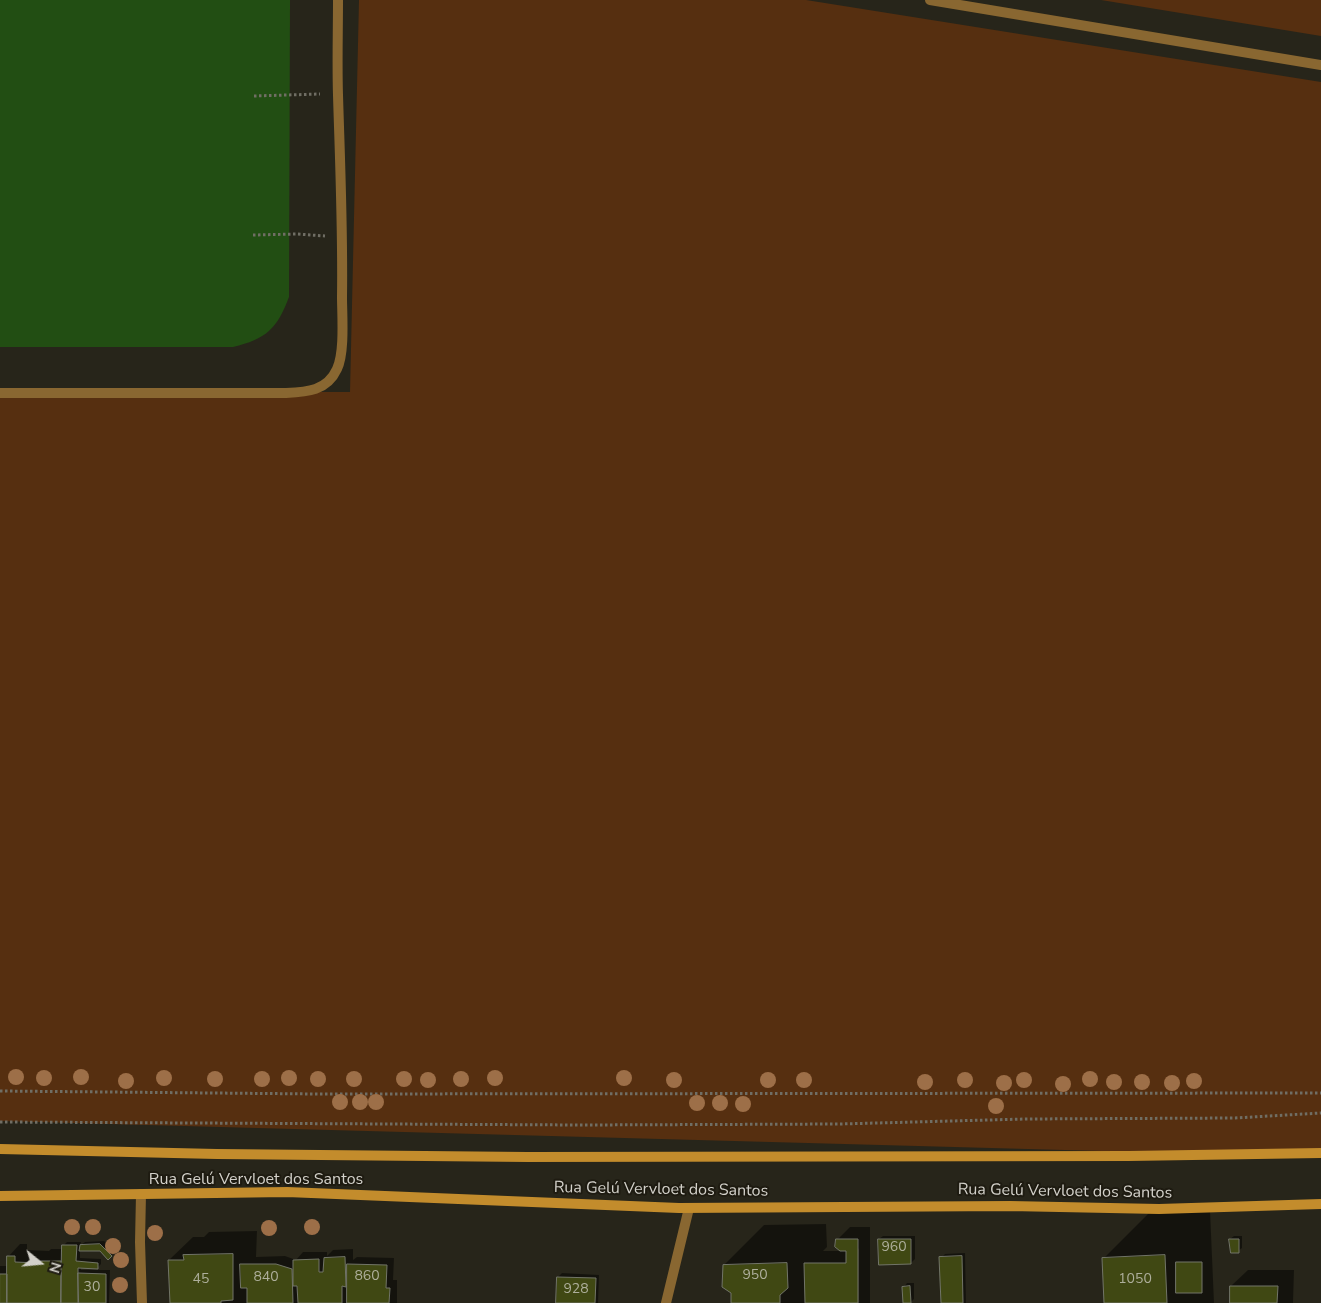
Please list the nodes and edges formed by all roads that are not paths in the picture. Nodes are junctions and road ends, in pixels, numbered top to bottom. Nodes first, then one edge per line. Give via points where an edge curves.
1 (338, 0) edge
2 (930, 0) edge
3 (1321, 65) edge
4 (0, 393) edge
5 (0, 1149) edge
6 (1321, 1153) edge
7 (141, 1194) junction
8 (0, 1196) edge
9 (1321, 1204) edge
10 (689, 1208) junction
11 (142, 1303) edge
12 (666, 1303) edge

1 - 4 street via 342,345 337,369 325,384 312,391 286,393
2 - 3 street
5 - 6 main road, Rua Gelú Vervloet dos Santos via 528,1157
7 - 8 main road, Rua Gelú Vervloet dos Santos
7 - 10 main road, Rua Gelú Vervloet dos Santos via 287,1192
7 - 11 street
9 - 10 main road, Rua Gelú Vervloet dos Santos via 1159,1209 1010,1206
10 - 12 street

